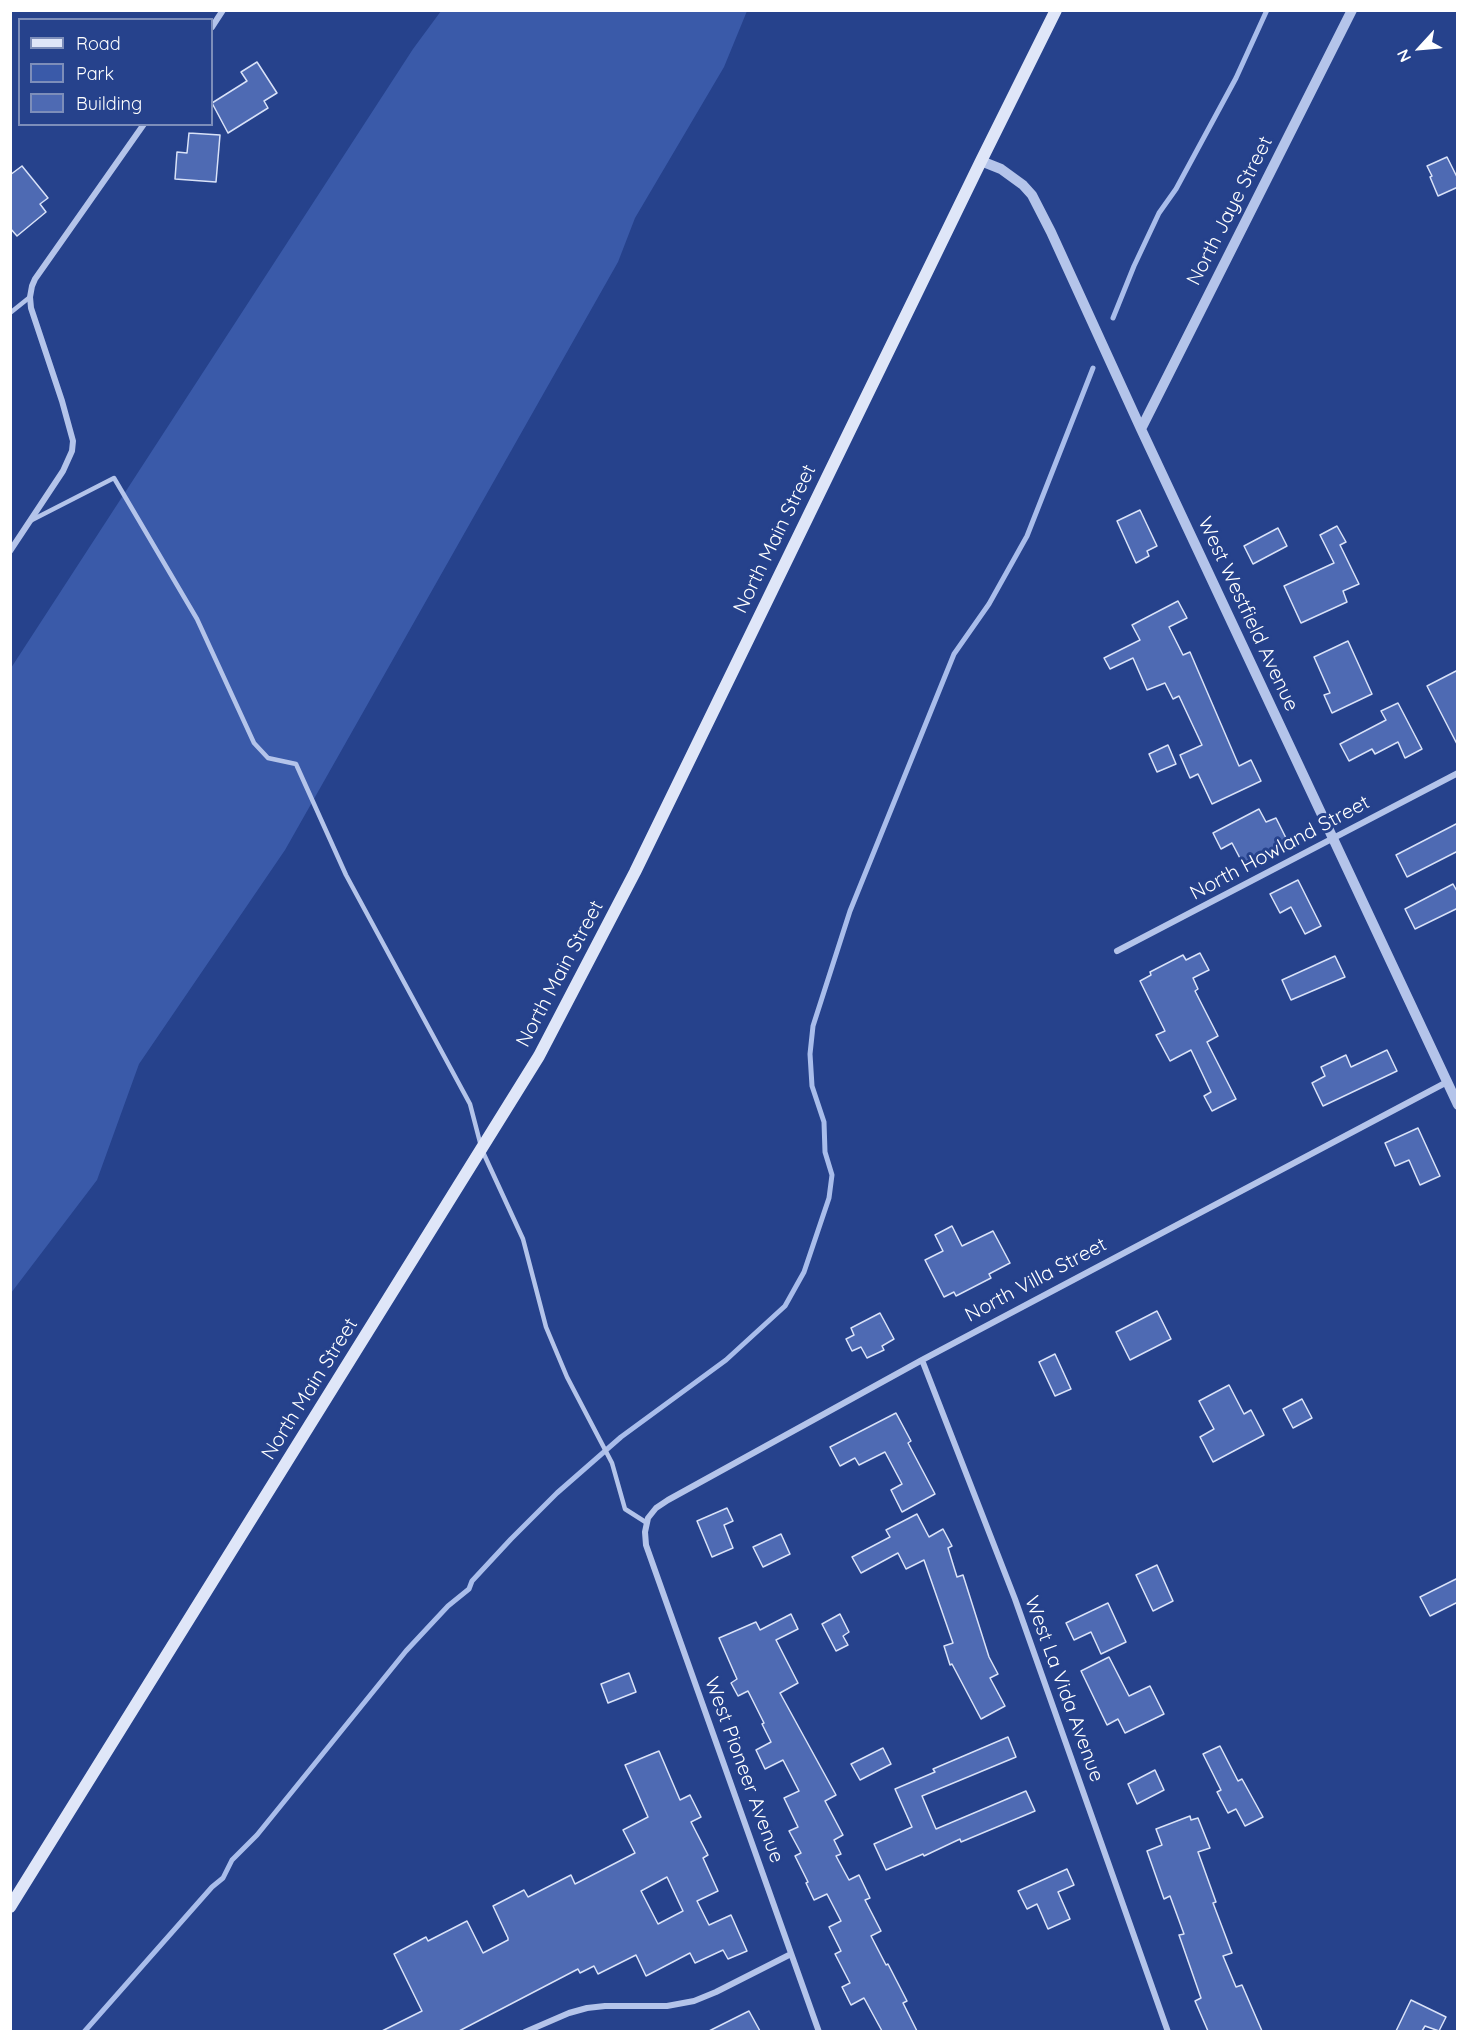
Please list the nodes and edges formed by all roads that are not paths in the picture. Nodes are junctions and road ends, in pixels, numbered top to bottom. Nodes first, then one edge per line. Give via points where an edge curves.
1 (223, 10) edge
2 (1056, 10) edge
3 (1352, 10) edge
4 (213, 25) edge
5 (143, 126) edge
6 (981, 161) junction
7 (30, 297) junction
8 (10, 313) edge
9 (1141, 429) junction
10 (30, 521) junction
11 (10, 552) edge
12 (1458, 773) edge
13 (1333, 838) junction
14 (1117, 951) dead end
15 (1447, 1082) junction
16 (1458, 1105) edge
17 (482, 1150) junction
18 (922, 1360) junction
19 (647, 1521) junction
20 (10, 1907) edge
21 (791, 1954) junction
22 (525, 2031) edge
23 (819, 2031) edge
24 (1168, 2031) edge

1 - 4 street
2 - 6 main road, North Main Street
3 - 9 street, North Jaye Street
5 - 7 street via 35,279
6 - 9 street, West Westfield Avenue via 1013,177 1032,195
6 - 17 main road, North Main Street via 635,872 539,1056
7 - 8 lane
7 - 10 street via 34,322 73,441 63,471
9 - 13 street, West Westfield Avenue
10 - 11 street
10 - 17 lane via 114,478 197,619 254,743 268,758 296,764 346,875 470,1104
12 - 13 street, North Howland Street
13 - 14 street, North Howland Street
13 - 15 street, West Westfield Avenue
15 - 16 street, West Westfield Avenue
15 - 18 street, North Villa Street
17 - 19 lane via 523,1239 546,1327 612,1463 625,1509
17 - 20 main road, North Main Street
18 - 19 street, North Villa Street via 668,1500
18 - 24 street, West La Vida Avenue via 1015,1599
19 - 21 street, West Pioneer Avenue via 646,1545
21 - 22 street via 694,2001 667,2007 587,2008
21 - 23 street, West Pioneer Avenue

